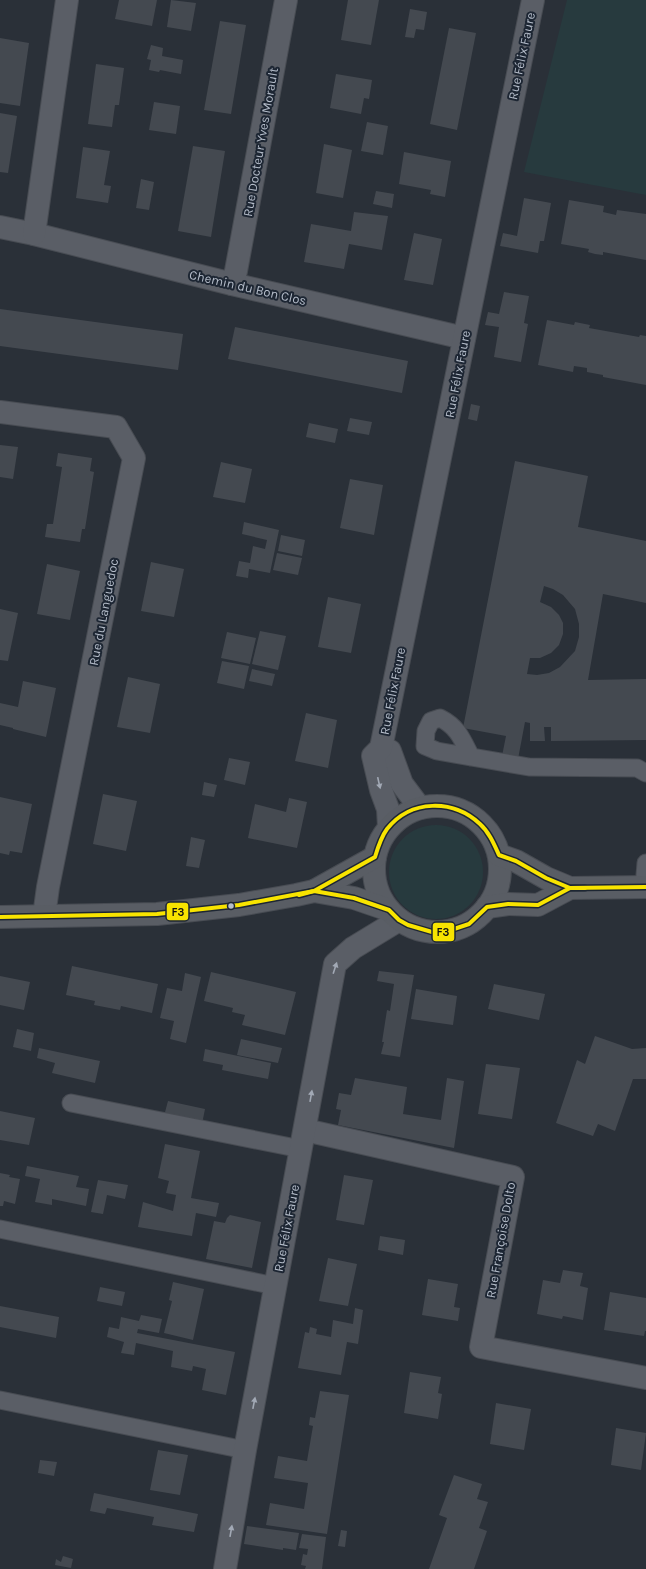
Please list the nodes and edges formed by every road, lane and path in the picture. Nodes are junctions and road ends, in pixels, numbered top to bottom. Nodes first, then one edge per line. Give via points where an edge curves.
1 (67, 0) edge
2 (286, 0) edge
3 (533, 0) edge
4 (0, 226) edge
5 (34, 234) junction
6 (232, 284) junction
7 (464, 338) junction
8 (0, 412) edge
9 (381, 748) junction
10 (471, 757) dead end
11 (646, 773) edge
12 (420, 808) junction
13 (389, 827) junction
14 (499, 855) junction
15 (375, 857) junction
16 (646, 863) edge
17 (645, 887) edge
18 (570, 888) junction
19 (314, 891) junction
20 (487, 907) junction
21 (394, 915) junction
22 (44, 916) junction
23 (0, 917) edge
24 (71, 1103) dead end
25 (303, 1140) junction
26 (0, 1229) edge
27 (275, 1286) junction
28 (646, 1378) edge
29 (0, 1400) edge
30 (245, 1450) junction
31 (224, 1569) edge

1 - 5 street
2 - 6 street, Rue Docteur Yves Morault
3 - 7 street, Rue Félix Faure
4 - 5 street, Chemin du Bon Clos
5 - 6 street, Chemin du Bon Clos
6 - 7 street, Chemin du Bon Clos
7 - 9 street, Rue Félix Faure
8 - 22 street, Rue du Languedoc via 116,427 134,458 49,880
9 - 12 street, Rue Félix Faure via 390,751 402,784
9 -> 13 street, Rue Félix Faure via 373,756 388,809
10 - 11 lane via 529,767 637,768
12 - 13 main road via 403,815
12 - 14 main road via 450,806 470,814 491,836
13 - 15 main road via 380,841
14 - 18 main road
14 - 20 main road via 499,882
15 - 19 main road
15 - 21 main road via 376,885 381,898
16 - 17 lane
17 - 18 main road
18 - 20 main road via 538,904
19 - 21 main road via 354,898
19 - 22 main road via 239,905 157,914
20 - 21 main road via 468,924 445,932 420,930
25 -> 21 street, Rue Félix Faure via 335,964
22 - 23 main road
24 - 25 lane
25 - 27 street, Rue Félix Faure
25 - 28 street, Rue Françoise Dolto via 513,1177 481,1347
26 - 27 lane
30 -> 27 street, Rue Félix Faure
29 - 30 lane
31 -> 30 street, Rue Félix Faure

